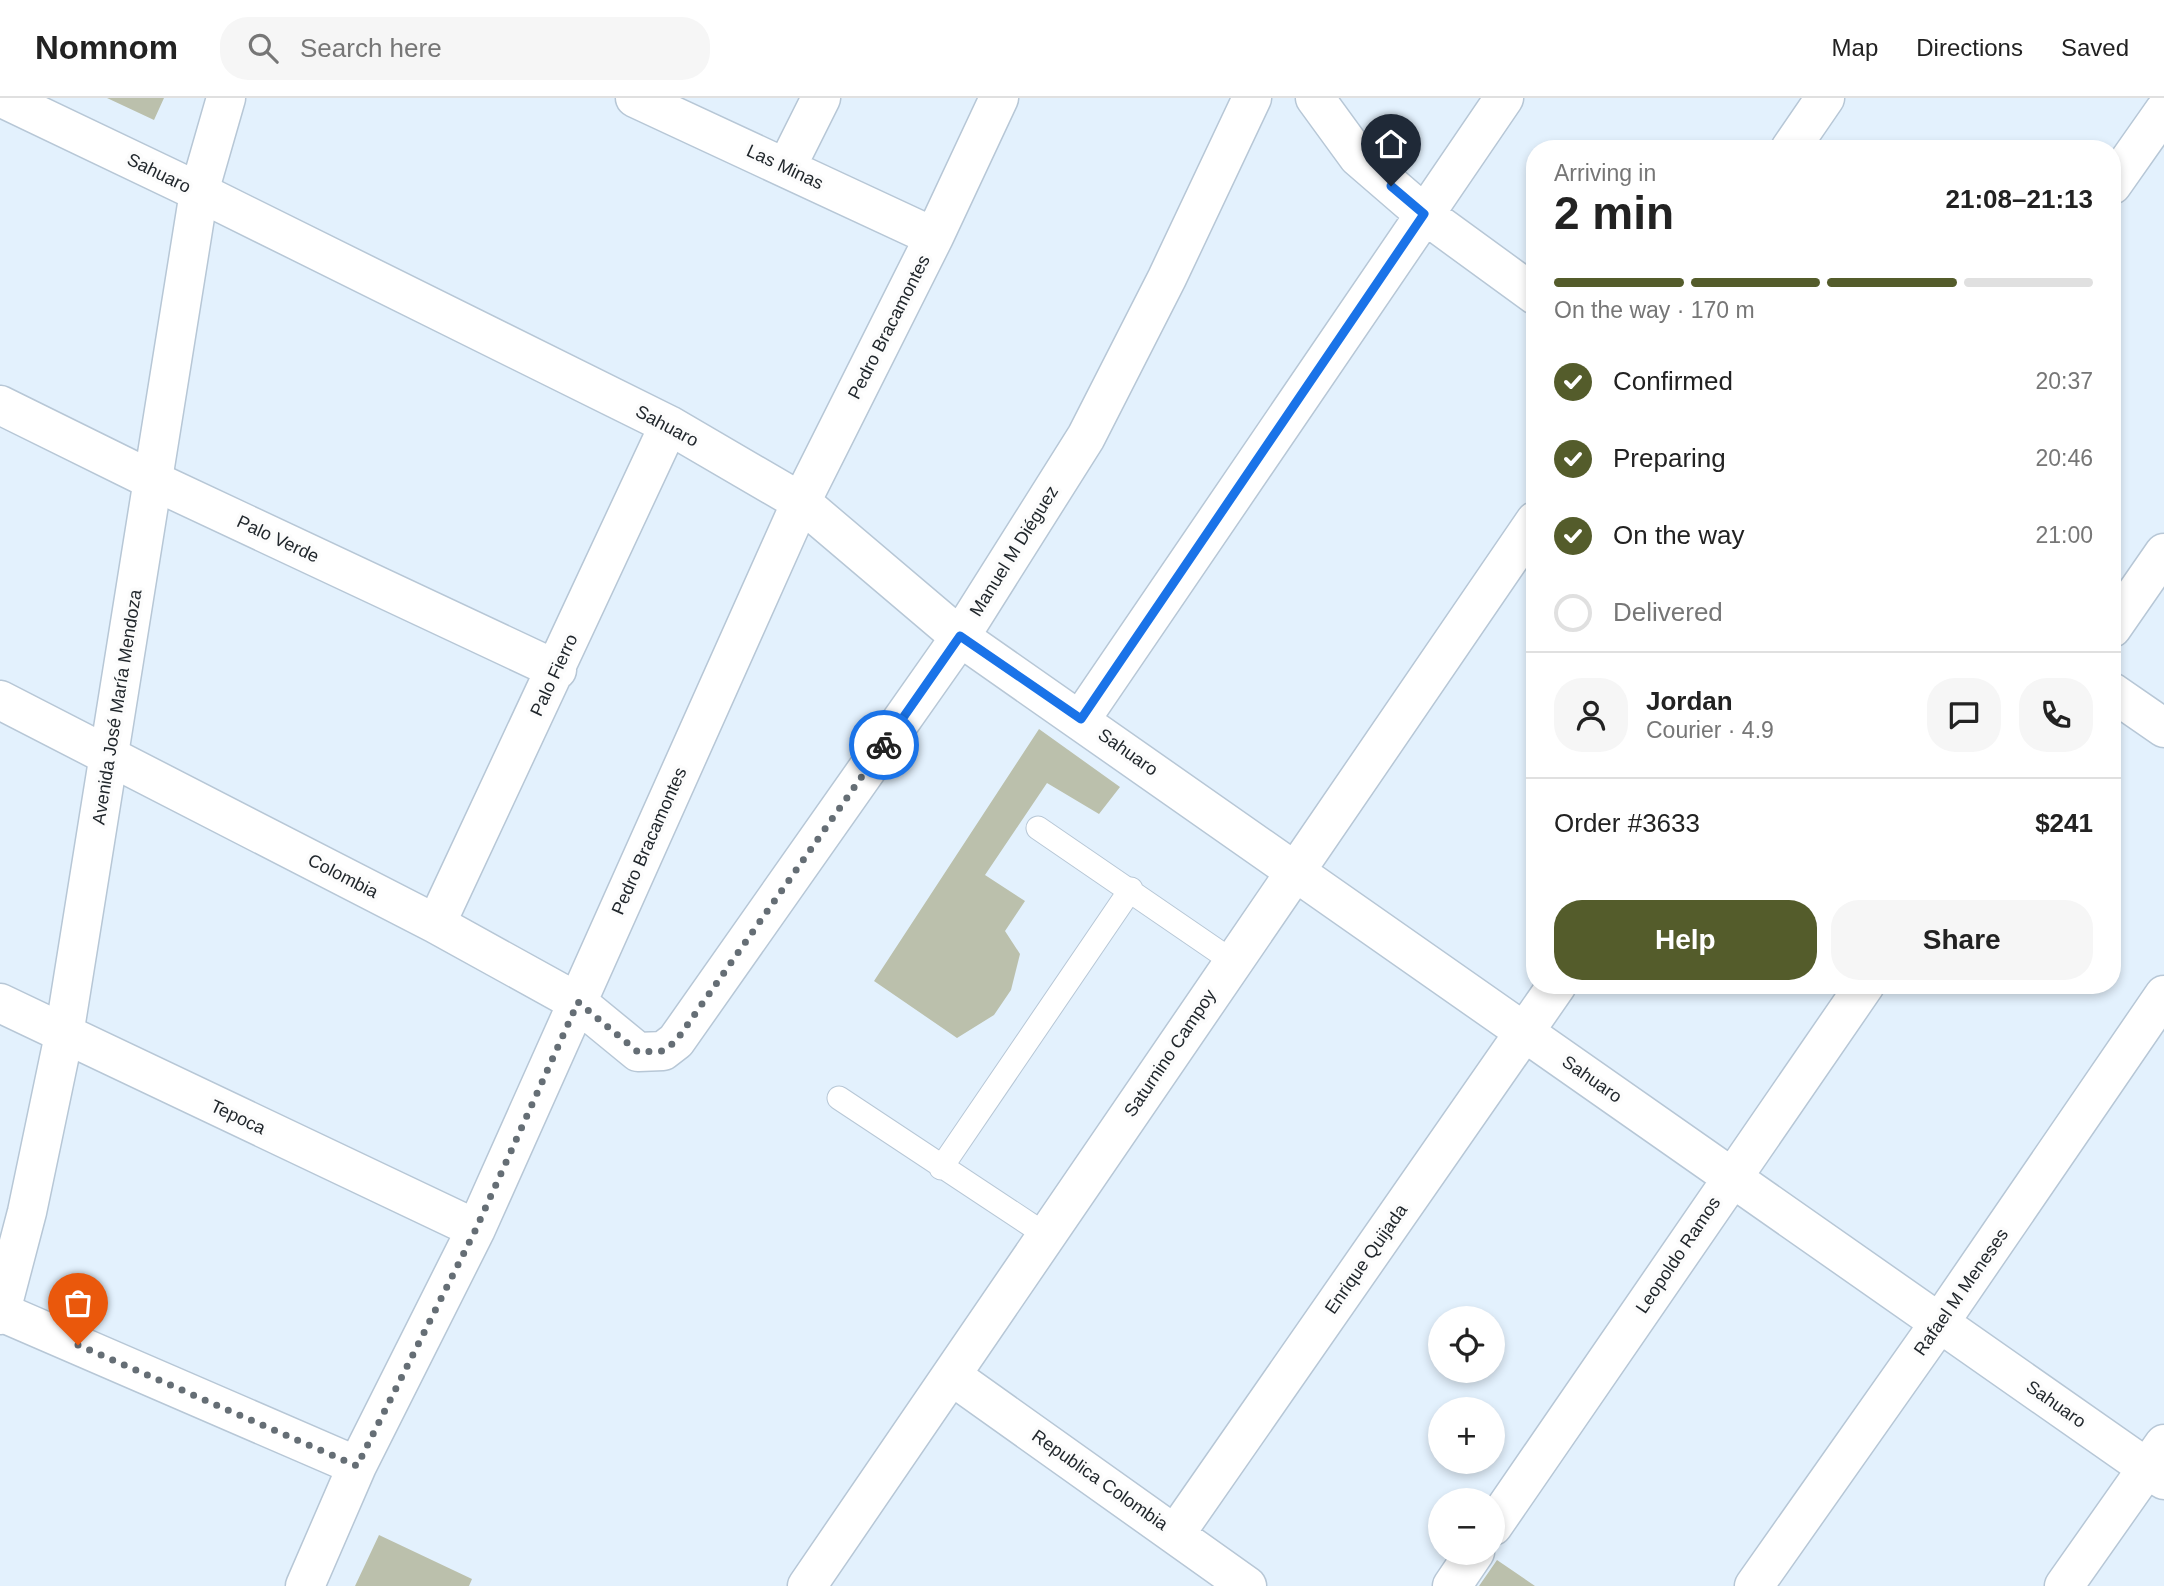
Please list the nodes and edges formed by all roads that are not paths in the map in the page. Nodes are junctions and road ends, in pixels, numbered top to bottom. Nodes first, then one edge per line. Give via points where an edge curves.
1 (2, 98) edge
2 (226, 98) edge
3 (635, 98) edge
4 (821, 98) edge
5 (999, 98) edge
6 (1252, 98) edge
7 (1315, 98) edge
8 (1504, 98) edge
9 (1825, 98) edge
10 (2164, 110) edge
11 (1796, 140) edge
12 (786, 168) junction
13 (2121, 172) edge
14 (200, 192) junction
15 (1424, 214) junction
16 (934, 237) junction
17 (1526, 288) edge
18 (0, 405) edge
19 (669, 425) junction
20 (154, 481) junction
21 (801, 502) junction
22 (1526, 534) edge
23 (2164, 553) edge
24 (2121, 615) edge
25 (960, 636) junction
26 (557, 670) junction
27 (2121, 698) edge
28 (0, 700) edge
29 (1081, 719) junction
30 (2164, 728) edge
31 (108, 754) junction
32 (1038, 828) dead end
33 (1295, 871) junction
34 (1131, 889) junction
35 (436, 924) junction
36 (1232, 961) junction
37 (1551, 994) edge
38 (1859, 994) edge
39 (2164, 995) edge
40 (578, 1002) junction
41 (0, 1003) edge
42 (1524, 1032) junction
43 (64, 1035) junction
44 (676, 1041) joint
45 (839, 1098) dead end
46 (941, 1168) junction
47 (1732, 1177) junction
48 (476, 1229) junction
49 (1045, 1235) junction
50 (1, 1314) edge
51 (1940, 1322) junction
52 (952, 1376) junction
53 (2158, 1464) edge
54 (357, 1466) junction
55 (1505, 1508) edge
56 (1176, 1533) junction
57 (1466, 1565) edge
58 (305, 1586) edge
59 (807, 1586) edge
60 (1247, 1586) edge
61 (1452, 1586) edge
62 (1754, 1586) edge
63 (2064, 1586) edge

1 - 14 street, Sahuaro
2 - 14 street, Avenida José María Mendoza
3 - 12 street, Las Minas
4 - 12 street
5 - 16 street, Pedro Bracamontes
6 - 25 street, Manuel M Diéguez via 1086,437
7 - 15 street via 1358,157
8 - 15 street
9 - 11 street
10 - 13 street
12 - 16 street, Las Minas
14 - 19 street, Sahuaro
14 - 20 street, Avenida José María Mendoza
15 - 17 street
15 - 29 street
16 - 21 street, Pedro Bracamontes
18 - 20 street, Palo Verde
19 - 21 street, Sahuaro
19 - 26 street, Palo Fierro
20 - 26 street, Palo Verde
20 - 31 street, Avenida José María Mendoza
21 - 25 street, Sahuaro
21 - 40 street, Pedro Bracamontes
22 - 33 street, Saturnino Campoy
23 - 24 street
25 - 29 street, Sahuaro
25 - 44 street, Manuel M Diéguez
26 - 35 street, Palo Fierro
27 - 30 street
28 - 31 street, Colombia
29 - 33 street, Sahuaro
31 - 35 street, Colombia
31 - 43 street, Avenida José María Mendoza
32 - 34 lane
33 - 36 street, Saturnino Campoy
33 - 42 street, Sahuaro
34 - 36 lane
34 - 46 lane
35 - 40 street, Colombia
36 - 49 street, Saturnino Campoy
37 - 42 street, Enrique Quijada
38 - 47 street, Leopoldo Ramos
39 - 51 street, Rafael M Meneses
40 - 44 street, Colombia via 638,1052 663,1051
40 - 48 street, Pedro Bracamontes
41 - 43 street, Tepoca
42 - 47 street, Sahuaro
42 - 56 street, Enrique Quijada
43 - 48 street, Tepoca
43 - 50 street, Avenida José María Mendoza
45 - 46 lane
46 - 49 lane
47 - 51 street, Sahuaro
47 - 55 street, Leopoldo Ramos
48 - 54 street, Pedro Bracamontes
49 - 52 street, Saturnino Campoy
50 - 54 street
51 - 53 street, Sahuaro
51 - 62 street, Rafael M Meneses
52 - 56 street, Republica Colombia
52 - 59 street, Saturnino Campoy
53 - 63 street
54 - 58 street, Pedro Bracamontes
56 - 60 street, Republica Colombia
57 - 61 street

